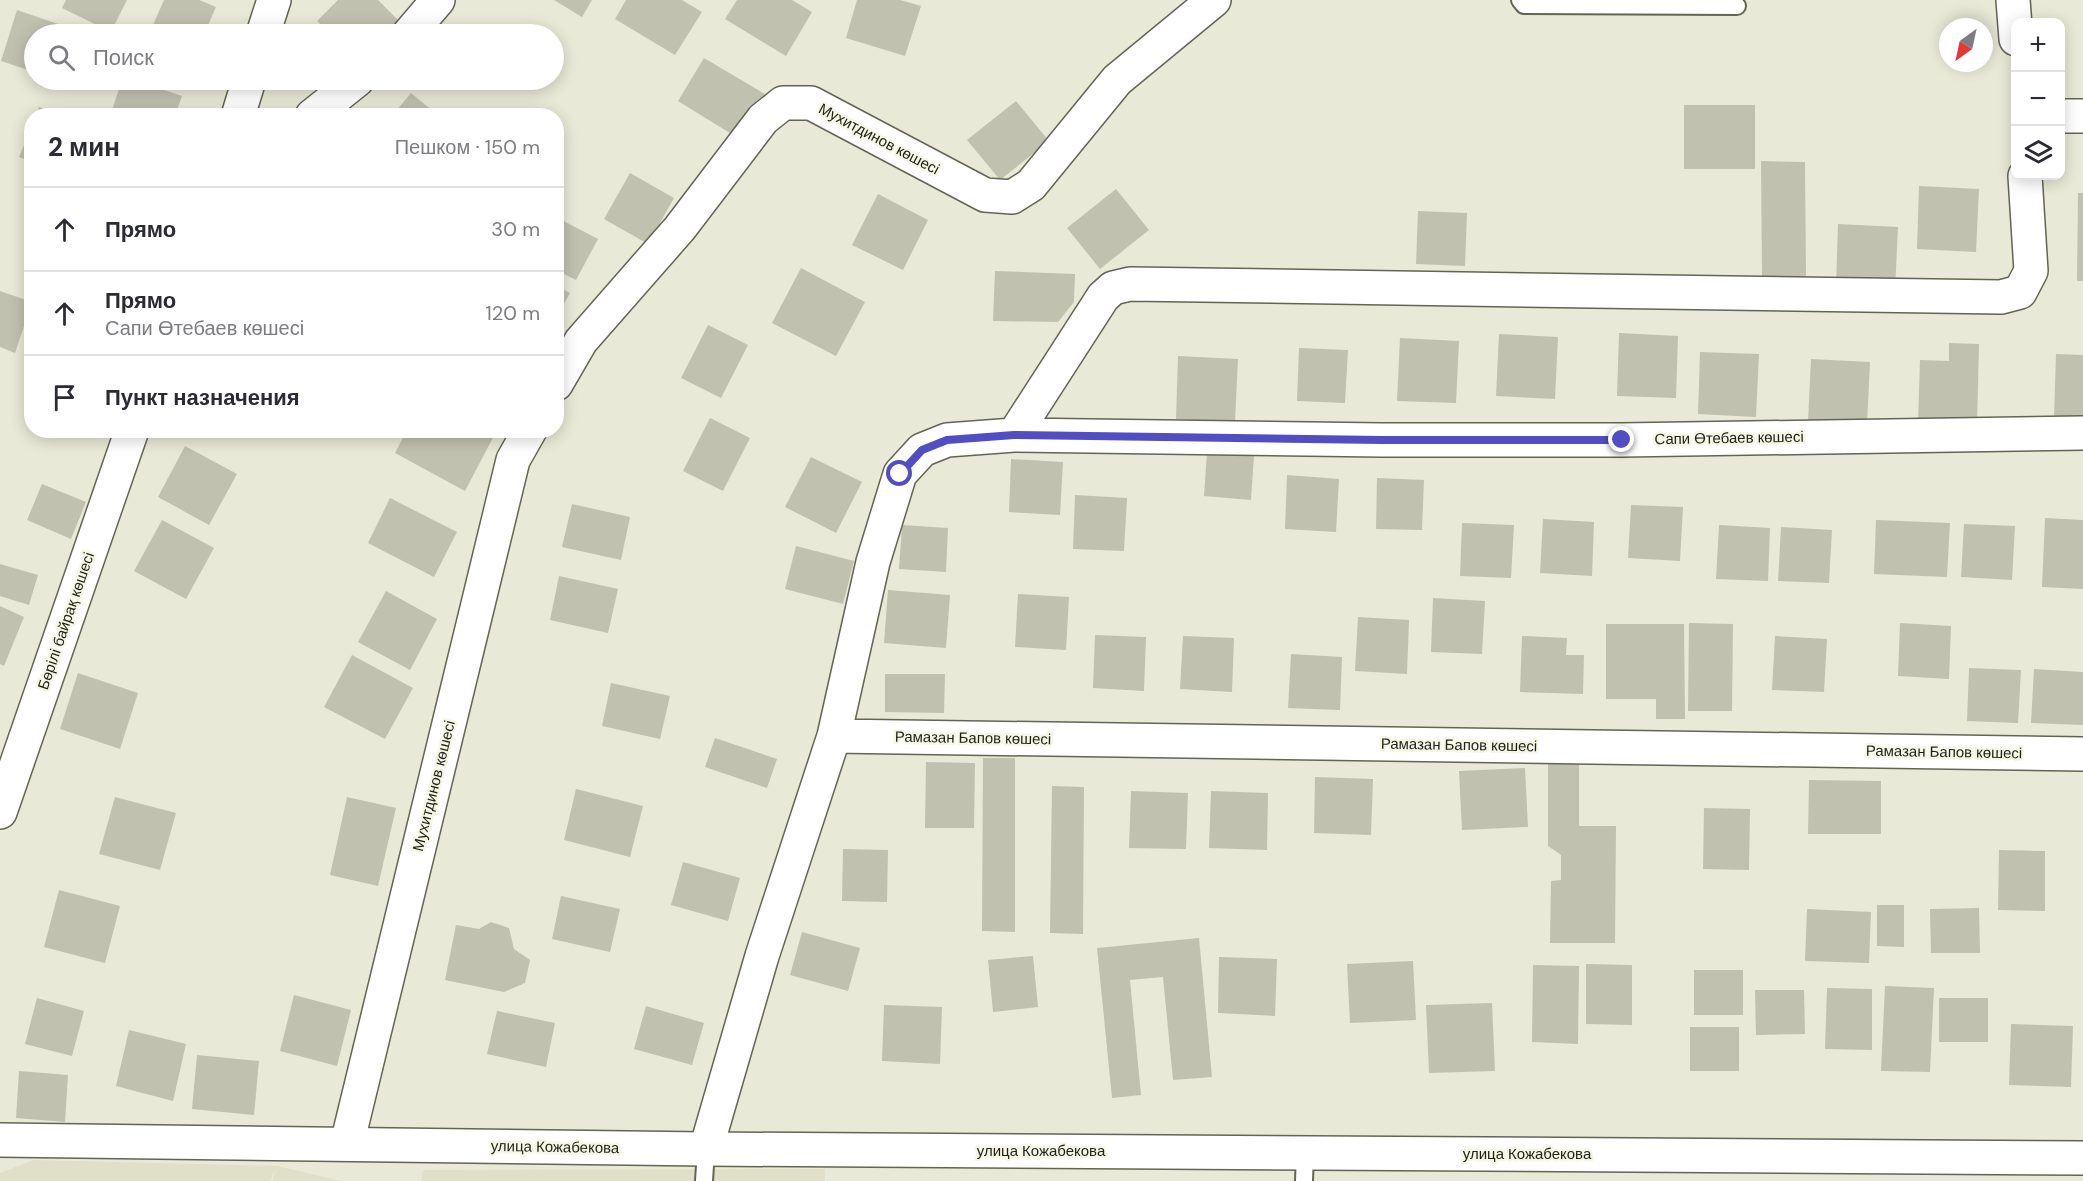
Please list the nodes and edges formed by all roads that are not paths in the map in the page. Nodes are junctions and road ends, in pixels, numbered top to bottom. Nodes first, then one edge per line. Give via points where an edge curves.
1 (274, 0) edge
2 (438, 0) edge
3 (1214, 0) edge
4 (1520, 0) edge
5 (2013, 0) edge
6 (1737, 6) dead end
7 (2014, 18) edge
8 (266, 24) edge
9 (418, 24) edge
10 (246, 90) edge
11 (344, 90) edge
12 (240, 108) edge
13 (322, 108) edge
14 (2065, 116) edge
15 (2083, 116) edge
16 (2025, 180) edge
17 (564, 370) edge
18 (2083, 433) edge
19 (1014, 435) junction
20 (129, 438) edge
21 (525, 438) edge
22 (834, 736) junction
23 (2083, 754) edge
24 (0, 812) edge
25 (0, 1140) edge
26 (347, 1144) junction
27 (2083, 1158) edge
28 (705, 1165) edge
29 (1305, 1167) edge

1 - 8 street
2 - 9 street
3 - 17 street, Мухитдинов көшесі via 1117,80 1031,185 1012,197 985,195 811,104 783,103 763,119 680,228 581,341
4 - 6 lane via 1524,5
5 - 7 street
10 - 12 street
11 - 13 street
14 - 15 street
16 - 19 street via 2031,271 2020,292 2001,297 1130,284 1113,288 1103,297
18 - 19 street, Сапи Өтебаев көшесі via 1622,440
19 - 22 street, Сапи Өтебаев көшесі via 947,440 922,450 900,474 873,562
20 - 24 street, Бөрілі байрақ көшесі
21 - 26 street, Мухитдинов көшесі via 513,460
22 - 23 street, Рамазан Бапов көшесі
22 - 28 street, Сапи Өтебаев көшесі via 762,956
25 - 26 street, улица Кожабекова
26 - 28 street, улица Кожабекова
27 - 29 street, улица Кожабекова
28 - 29 street, улица Кожабекова

